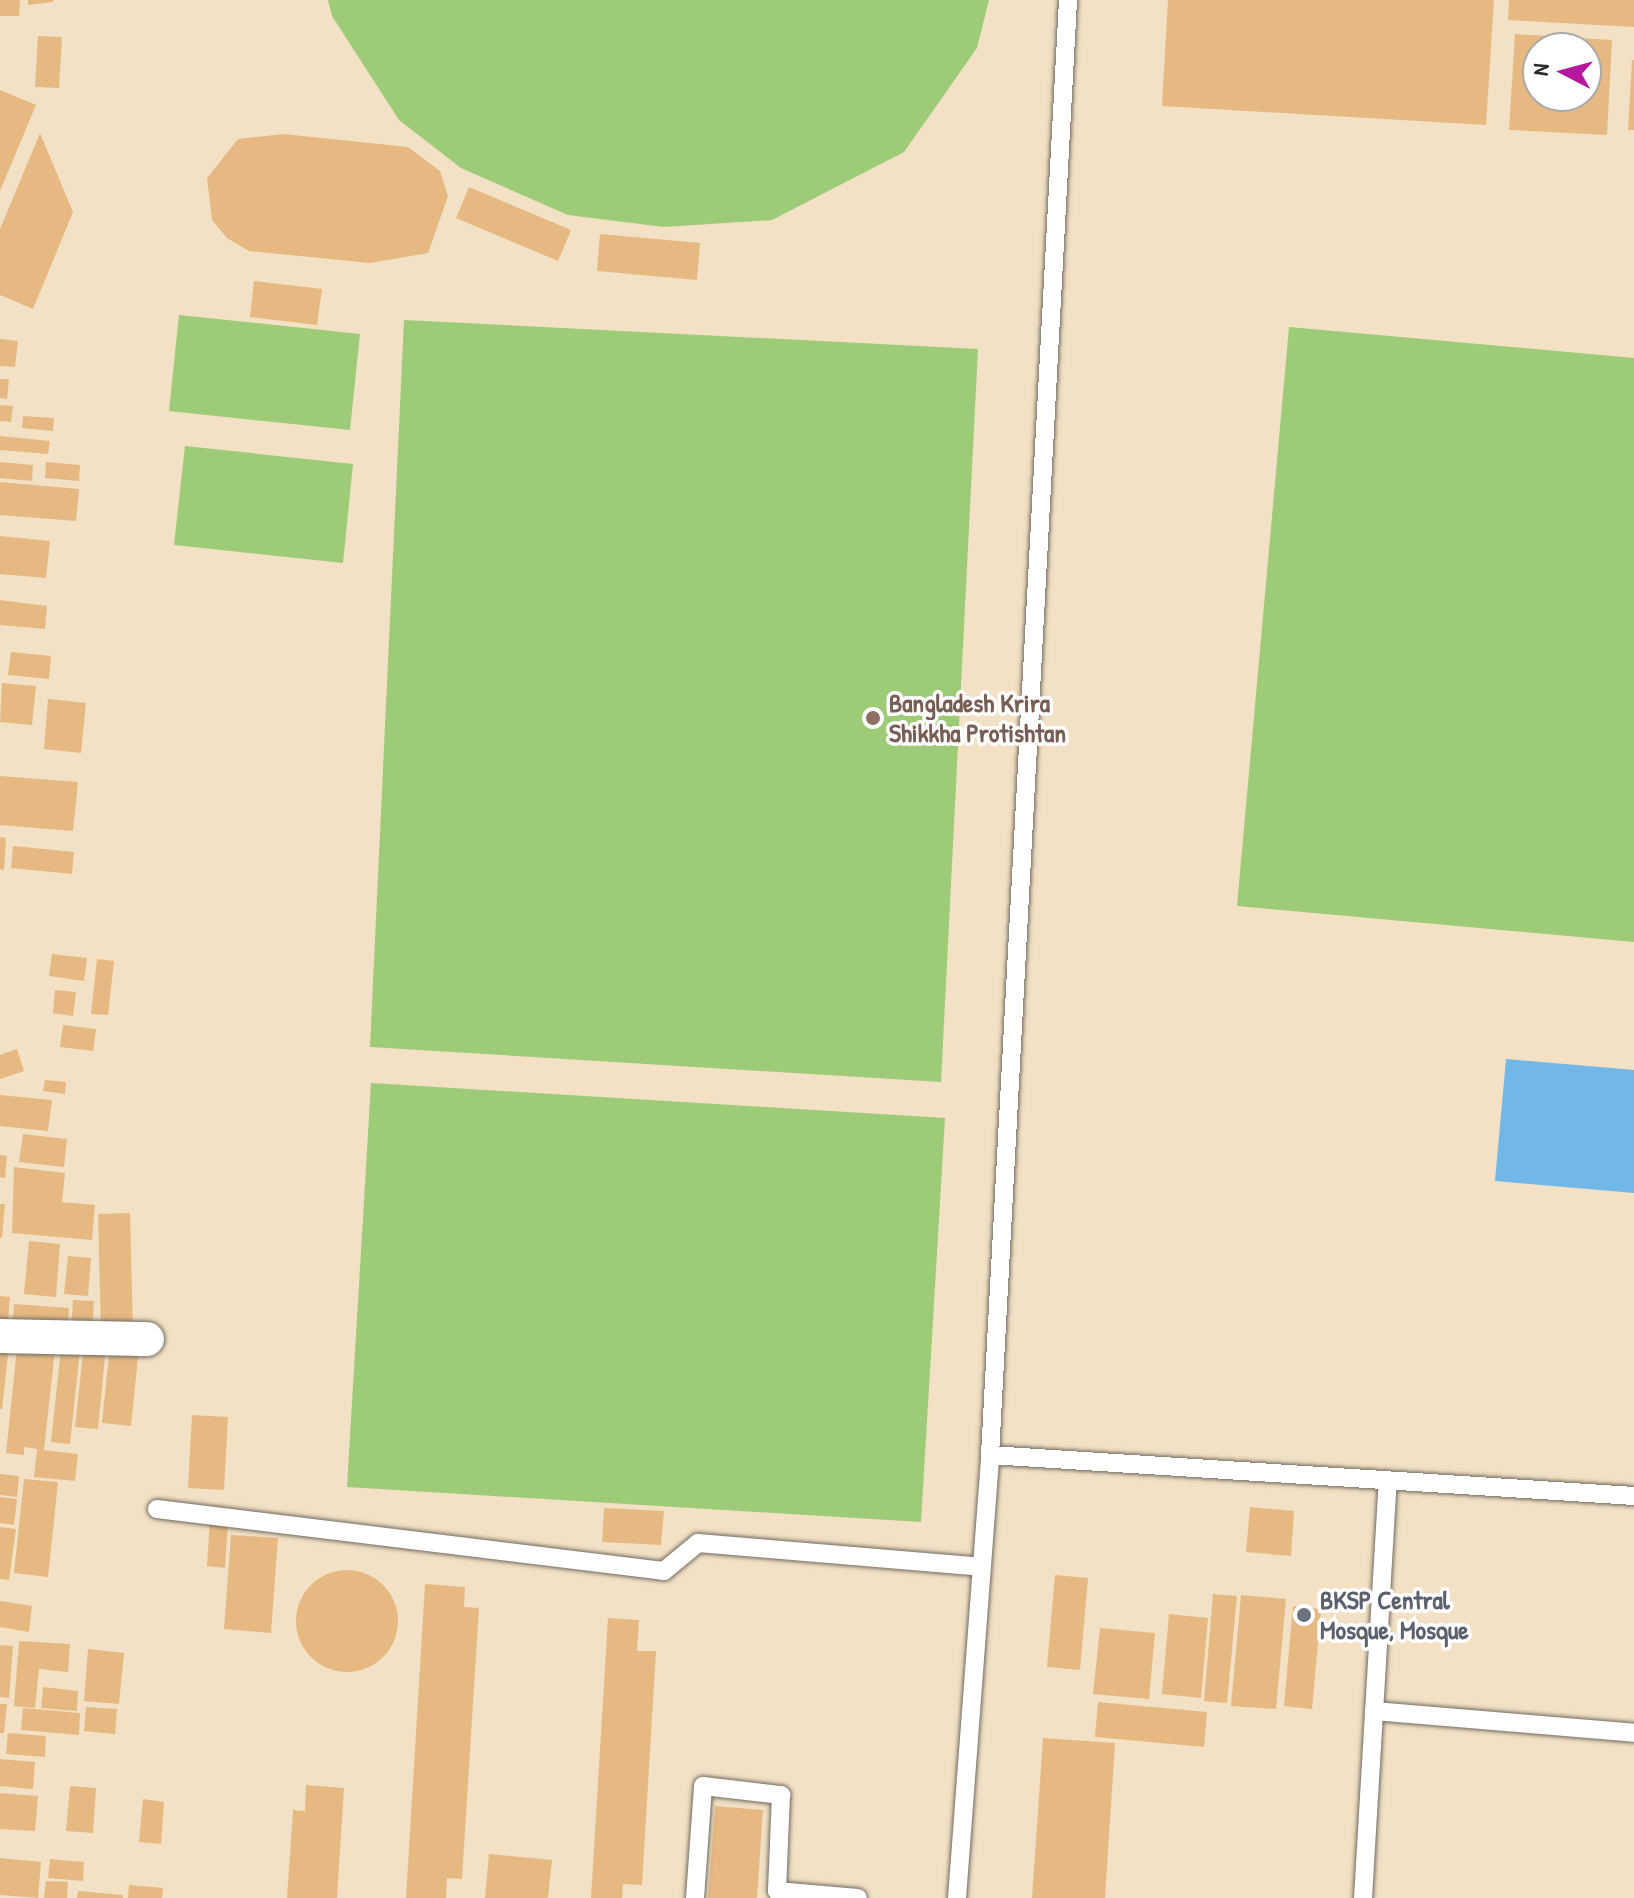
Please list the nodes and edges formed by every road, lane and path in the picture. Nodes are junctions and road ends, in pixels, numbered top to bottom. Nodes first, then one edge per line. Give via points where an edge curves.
1 (1068, 0) edge
2 (0, 1336) edge
3 (147, 1339) dead end
4 (990, 1455) junction
5 (1388, 1483) junction
6 (1634, 1496) edge
7 (157, 1509) dead end
8 (981, 1567) junction
9 (1374, 1711) junction
10 (1634, 1733) edge
11 (695, 1898) edge
12 (858, 1898) edge
13 (957, 1898) edge
14 (1363, 1898) edge

1 - 4 lane
2 - 3 street
4 - 5 lane
4 - 8 lane
5 - 6 lane
5 - 9 lane
7 - 8 lane via 664,1571 698,1543
8 - 13 lane
9 - 10 lane
9 - 14 lane
11 - 12 lane via 703,1786 781,1795 777,1891

